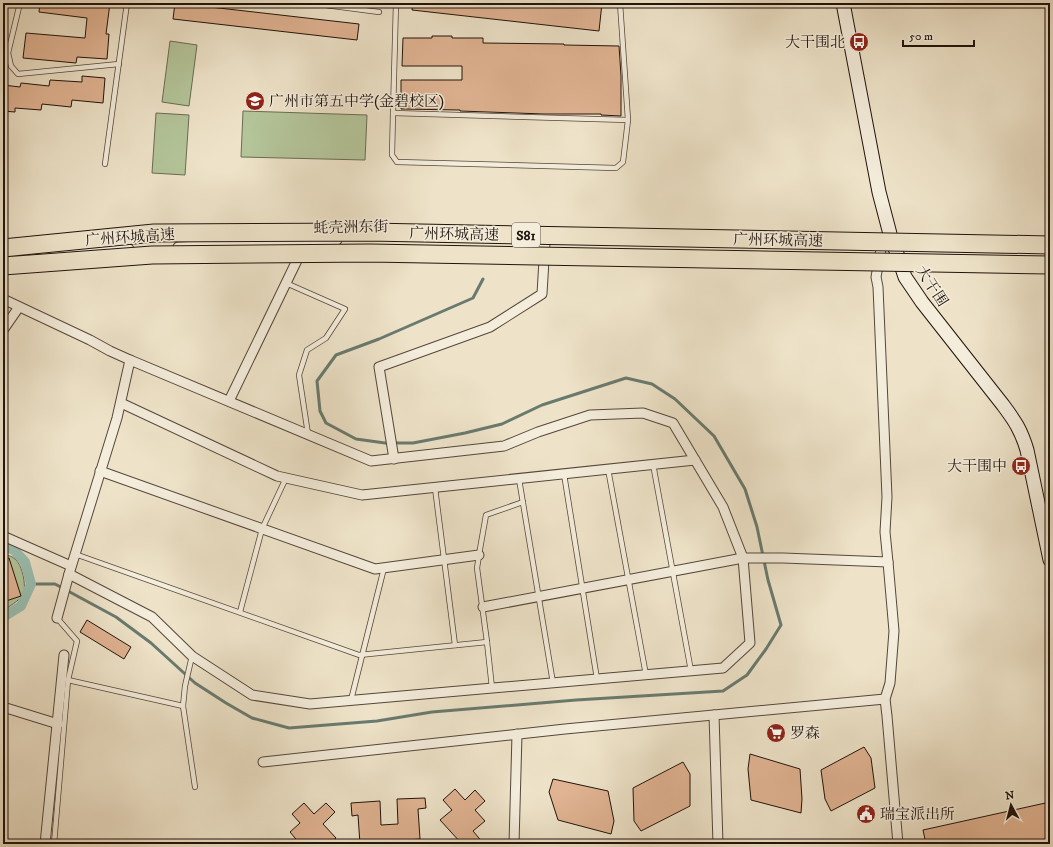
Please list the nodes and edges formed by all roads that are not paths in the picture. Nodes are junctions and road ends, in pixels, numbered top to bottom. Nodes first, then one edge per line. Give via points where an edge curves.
1 (20, 3) edge
2 (127, 3) edge
3 (310, 3) edge
4 (396, 3) edge
5 (620, 3) edge
6 (844, 3) edge
7 (379, 12) dead end
8 (119, 64) junction
9 (393, 113) junction
10 (628, 120) junction
11 (105, 164) dead end
12 (885, 217) junction
13 (306, 242) junction
14 (1050, 245) edge
15 (3, 248) edge
16 (3, 258) edge
17 (1050, 265) edge
18 (3, 266) edge
19 (286, 283) junction
20 (3, 299) edge
21 (19, 307) junction
22 (3, 330) edge
23 (130, 360) junction
24 (229, 401) junction
25 (121, 402) junction
26 (308, 435) junction
27 (394, 458) junction
28 (695, 460) junction
29 (653, 464) junction
30 (608, 469) junction
31 (100, 471) junction
32 (564, 474) junction
33 (286, 478) junction
34 (519, 479) junction
35 (435, 488) junction
36 (523, 502) junction
37 (262, 529) junction
38 (3, 536) edge
39 (75, 554) junction
40 (479, 555) junction
41 (745, 558) junction
42 (444, 560) junction
43 (1050, 560) edge
44 (888, 562) junction
45 (384, 568) junction
46 (70, 570) junction
47 (673, 571) junction
48 (628, 580) junction
49 (582, 588) junction
50 (538, 596) junction
51 (483, 607) junction
52 (240, 612) junction
53 (57, 618) joint
54 (487, 642) junction
55 (455, 645) junction
56 (362, 654) junction
57 (64, 655) dead end
58 (192, 656) junction
59 (691, 671) junction
60 (646, 675) junction
61 (597, 679) junction
62 (68, 680) junction
63 (553, 683) junction
64 (492, 688) junction
65 (885, 699) junction
66 (350, 700) junction
67 (183, 706) junction
68 (3, 707) edge
69 (714, 715) junction
70 (58, 724) junction
71 (517, 734) junction
72 (263, 762) dead end
73 (195, 786) dead end
74 (46, 844) edge
75 (54, 844) edge
76 (514, 844) edge
77 (718, 844) edge
78 (898, 844) edge

1 - 8 lane via 8,54 11,66 18,74
2 - 8 lane
3 - 7 lane
4 - 9 lane
5 - 10 lane
6 - 12 street, 大干围
8 - 11 lane
9 - 10 lane
9 - 10 lane via 392,155 397,162 616,168 624,162
12 - 43 street, 大干围 via 905,277 933,318 1016,422 1022,434 1029,456
12 - 44 street via 876,277
13 - 16 street, 蚝壳洲东街 via 28,253
13 - 19 street
13 - 27 street, 蚝壳洲东街 via 365,239 545,243 542,294 490,327 379,367
14 - 15 highway, 广州环城高速 / S81, bridge via 369,232 154,233
17 - 18 highway, 广州环城高速 / S81, bridge via 362,253 152,255
19 - 24 street
19 - 26 lane via 345,309 326,338 307,350 299,375
20 - 21 street
21 - 22 street
21 - 23 street
23 - 24 street
23 - 25 street
24 - 26 street
25 - 31 street
25 - 33 street via 276,476
26 - 27 street via 371,461
27 - 28 street via 504,446 590,415 643,413 673,423
28 - 29 street
28 - 41 street via 723,507
29 - 30 street
29 - 47 lane
30 - 32 street
30 - 48 lane
31 - 37 street
31 - 39 street
32 - 34 street
32 - 49 lane
33 - 35 street via 362,496
33 - 37 lane
34 - 35 street
34 - 36 lane
35 - 42 lane
36 - 40 lane via 486,514
36 - 50 lane
37 - 45 street via 376,569
37 - 52 lane
38 - 46 street
39 - 46 street
39 - 52 lane
40 - 42 street
40 - 51 lane via 477,568
41 - 44 street
41 - 47 street
41 - 59 street via 750,643 723,668
42 - 45 street
42 - 55 lane
44 - 65 street via 894,631 890,683
45 - 56 lane
46 - 53 street
46 - 58 street via 152,617
47 - 48 street
47 - 59 lane
48 - 49 street
48 - 60 lane
49 - 50 street
49 - 61 lane
50 - 51 street
50 - 63 lane
51 - 54 lane
52 - 56 lane
53 - 62 lane via 77,641
54 - 55 lane
54 - 64 lane
55 - 56 lane
56 - 66 lane
57 - 70 street
58 - 66 street via 252,695 310,704
58 - 67 lane
59 - 60 street
60 - 61 street
61 - 63 street
62 - 67 lane
62 - 75 lane
63 - 64 street
64 - 66 street
65 - 69 street
65 - 78 street
67 - 73 lane
68 - 70 street
69 - 71 street
69 - 77 street
70 - 74 street
71 - 72 street
71 - 76 street

